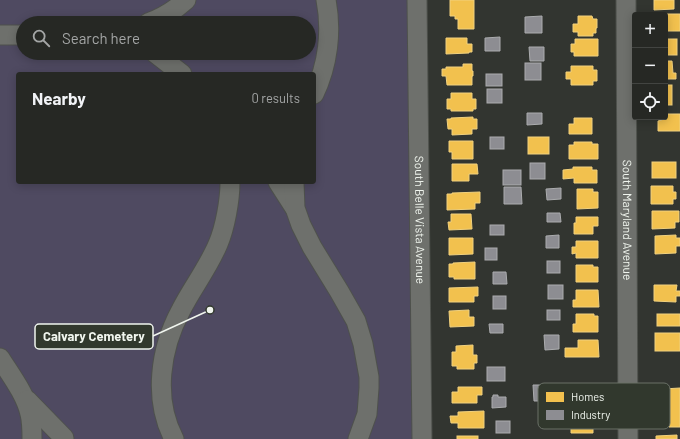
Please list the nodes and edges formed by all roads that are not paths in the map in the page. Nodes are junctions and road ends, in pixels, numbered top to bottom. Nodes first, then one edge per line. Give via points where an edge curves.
1 (186, 0) edge
2 (326, 0) edge
3 (417, 0) edge
4 (626, 0) edge
5 (162, 16) edge
6 (0, 35) edge
7 (16, 35) edge
8 (164, 60) edge
9 (179, 72) edge
10 (316, 90) edge
11 (230, 184) edge
12 (279, 184) edge
13 (294, 184) edge
14 (295, 208) junction
15 (0, 358) edge
16 (628, 383) edge
17 (25, 398) junction
18 (628, 429) edge
19 (32, 439) edge
20 (60, 439) edge
21 (174, 439) edge
22 (358, 439) edge
23 (422, 439) edge
24 (628, 439) edge

1 - 5 street
2 - 10 street via 329,14 328,44 322,76
3 - 23 street, South Belle Vista Avenue
4 - 16 street, South Maryland Avenue
6 - 7 street
8 - 9 street
11 - 21 street via 221,238 173,326 163,361 163,408
12 - 14 street
13 - 14 street
14 - 22 street via 312,247 356,321 363,344 370,388 367,414
15 - 17 street
17 - 19 street via 32,421
17 - 20 street
18 - 24 street, South Maryland Avenue

